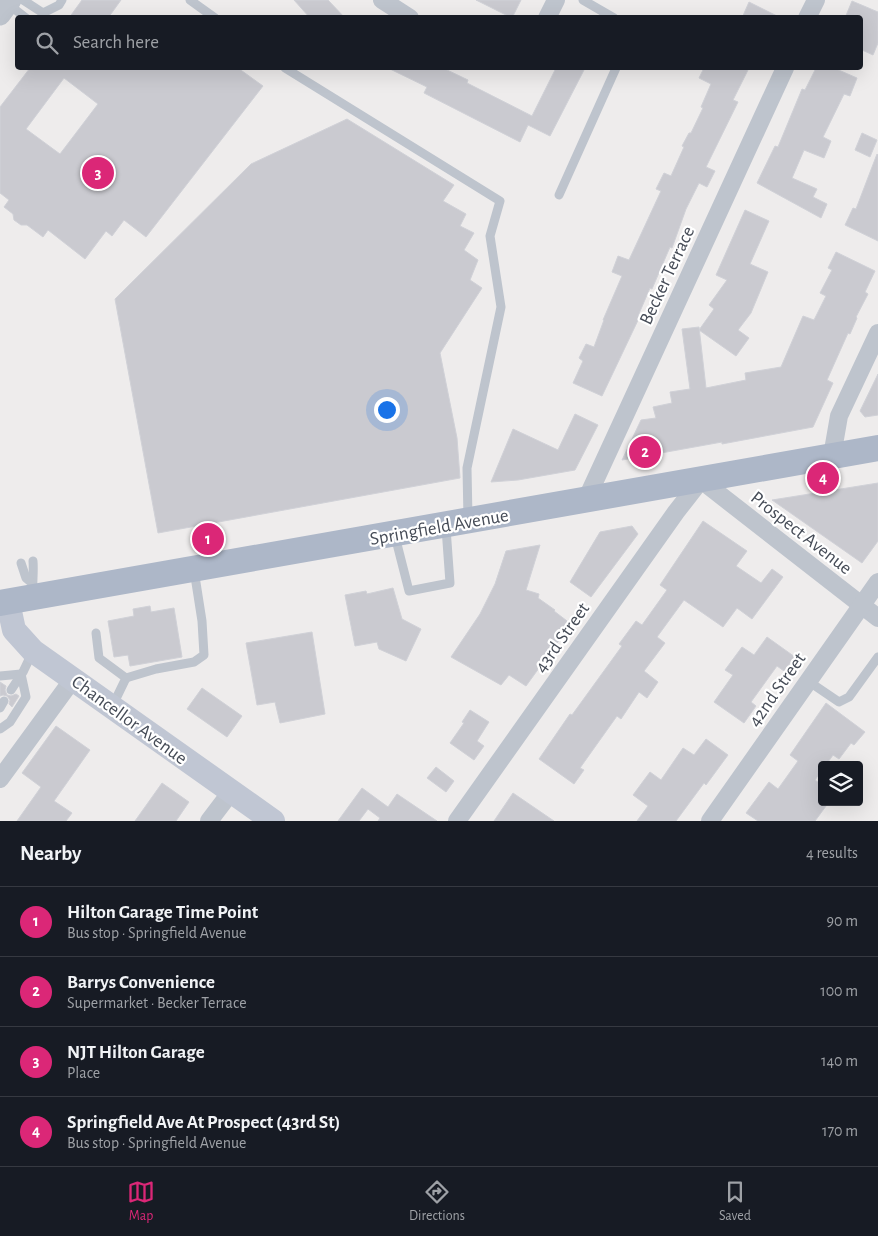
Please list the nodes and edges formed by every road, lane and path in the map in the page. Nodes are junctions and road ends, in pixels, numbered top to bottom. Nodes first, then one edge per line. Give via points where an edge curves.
1 (62, 0) edge
2 (190, 0) edge
3 (382, 0) edge
4 (556, 0) edge
5 (583, 0) edge
6 (816, 0) edge
7 (10, 5) edge
8 (22, 15) edge
9 (210, 15) edge
10 (405, 15) edge
11 (548, 15) edge
12 (609, 15) edge
13 (809, 15) edge
14 (288, 70) edge
15 (615, 70) edge
16 (783, 70) edge
17 (559, 195) dead end
18 (878, 333) edge
19 (878, 448) edge
20 (832, 456) junction
21 (701, 480) junction
22 (586, 500) junction
23 (468, 521) junction
24 (394, 534) junction
25 (33, 561) dead end
26 (22, 563) dead end
27 (194, 569) junction
28 (878, 582) edge
29 (33, 590) junction
30 (4, 602) edge
31 (861, 605) junction
32 (878, 618) edge
33 (96, 633) dead end
34 (33, 651) junction
35 (878, 657) edge
36 (22, 674) junction
37 (0, 676) edge
38 (126, 678) junction
39 (74, 679) junction
40 (808, 682) junction
41 (11, 690) dead end
42 (112, 707) junction
43 (0, 729) edge
44 (0, 779) edge
45 (231, 792) junction
46 (209, 821) edge
47 (273, 821) edge
48 (456, 821) edge
49 (710, 821) edge

1 - 7 lane via 43,13
2 - 9 lane
3 - 10 street
4 - 11 street
5 - 12 lane
6 - 13 street
7 - 8 lane
14 - 23 lane via 500,201 490,236 501,307 467,468
15 - 17 lane
16 - 22 street, Becker Terrace
18 - 20 street via 839,416
19 - 20 main road, Springfield Avenue
20 - 21 main road, Springfield Avenue
21 - 22 main road, Springfield Avenue
21 - 31 street, Prospect Avenue
21 - 48 street, 43rd Street
22 - 23 main road, Springfield Avenue
23 - 24 main road, Springfield Avenue
23 - 24 lane via 450,583 409,591
24 - 27 main road, Springfield Avenue
25 - 29 lane
26 - 29 lane
27 - 29 main road, Springfield Avenue
27 - 38 lane via 204,655 194,662
28 - 31 street, 42nd Street
29 - 30 main road, Springfield Avenue
30 - 34 main road, Chancellor Avenue via 14,630
31 - 32 street, Prospect Avenue
31 - 40 street, 42nd Street
33 - 38 lane via 99,658
34 - 36 lane
34 - 39 main road, Chancellor Avenue
35 - 40 lane via 849,697 839,702
36 - 37 lane
36 - 41 lane
36 - 43 lane via 26,697 10,722
38 - 42 lane
39 - 42 main road, Chancellor Avenue
39 - 44 street
40 - 49 street, 42nd Street
42 - 45 main road, Chancellor Avenue
45 - 46 street
45 - 47 main road, Chancellor Avenue

